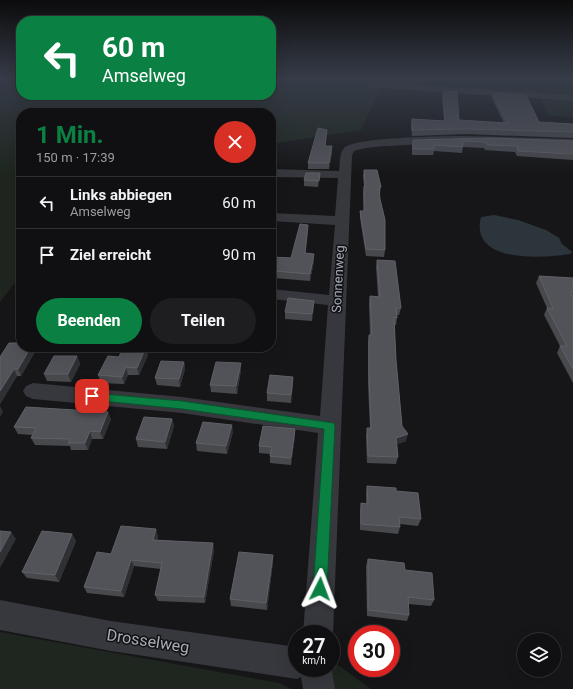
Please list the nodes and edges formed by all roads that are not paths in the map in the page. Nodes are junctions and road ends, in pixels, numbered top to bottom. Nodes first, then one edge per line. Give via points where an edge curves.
1 (573, 142) edge
2 (276, 173) edge
3 (346, 175) junction
4 (276, 217) edge
5 (341, 221) junction
6 (276, 295) edge
7 (337, 301) junction
8 (33, 391) dead end
9 (330, 426) junction
10 (0, 615) edge
11 (319, 625) edge
12 (288, 662) edge
13 (317, 677) edge
14 (319, 689) edge

1 - 3 street, Sonnenweg via 516,138 450,138 358,146 349,149 346,155
2 - 3 street
3 - 5 street, Sonnenweg
4 - 5 street
5 - 7 street, Sonnenweg
6 - 7 street
7 - 9 street, Sonnenweg
8 - 9 street via 182,405
9 - 11 street, Sonnenweg
10 - 12 street, Drosselweg via 111,636
13 - 14 street

